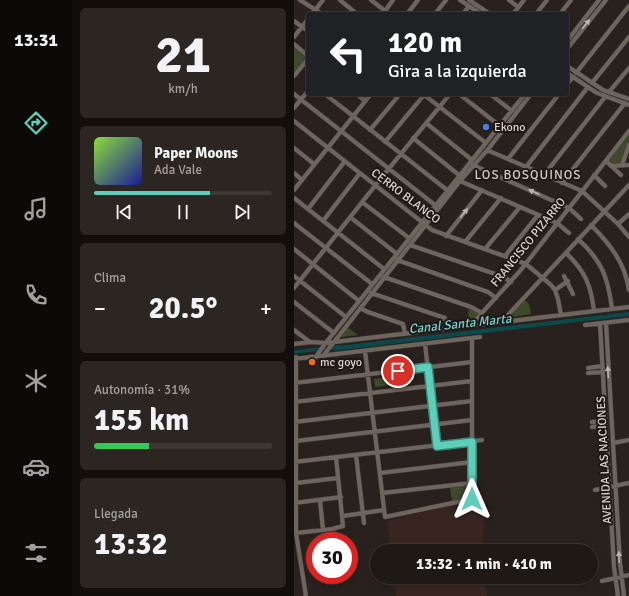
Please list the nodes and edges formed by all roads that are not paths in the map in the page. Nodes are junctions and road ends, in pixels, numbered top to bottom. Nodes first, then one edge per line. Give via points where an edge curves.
1 (300, 0) edge
2 (323, 0) edge
3 (340, 0) edge
4 (371, 0) edge
5 (394, 0) edge
6 (418, 0) edge
7 (446, 0) edge
8 (460, 0) edge
9 (469, 0) edge
10 (509, 0) edge
11 (524, 0) edge
12 (547, 0) edge
13 (571, 0) edge
14 (599, 0) edge
15 (606, 0) edge
16 (469, 6) junction
17 (629, 6) edge
18 (518, 7) junction
19 (316, 10) junction
20 (385, 11) joint
21 (319, 12) edge
22 (355, 12) edge
23 (409, 12) edge
24 (437, 12) edge
25 (464, 12) edge
26 (478, 12) edge
27 (487, 12) edge
28 (514, 12) edge
29 (538, 12) edge
30 (562, 12) edge
31 (294, 21) edge
32 (306, 21) edge
33 (302, 26) junction
34 (306, 29) edge
35 (294, 37) edge
36 (629, 37) edge
37 (569, 38) edge
38 (294, 44) edge
39 (569, 46) edge
40 (306, 55) edge
41 (306, 60) edge
42 (569, 67) edge
43 (629, 68) edge
44 (576, 72) junction
45 (569, 74) edge
46 (627, 74) edge
47 (294, 76) edge
48 (573, 77) junction
49 (569, 82) edge
50 (592, 83) junction
51 (588, 88) junction
52 (610, 92) junction
53 (294, 94) edge
54 (306, 94) edge
55 (327, 96) edge
56 (359, 96) edge
57 (369, 96) edge
58 (398, 96) edge
59 (422, 96) edge
60 (426, 96) edge
61 (448, 96) edge
62 (462, 96) edge
63 (493, 96) edge
64 (523, 96) edge
65 (529, 96) edge
66 (558, 96) edge
67 (605, 97) junction
68 (629, 99) edge
69 (301, 100) junction
70 (365, 101) junction
71 (627, 104) edge
72 (440, 107) junction
73 (294, 108) edge
74 (512, 111) junction
75 (352, 116) junction
76 (294, 121) edge
77 (426, 123) junction
78 (500, 126) junction
79 (370, 130) junction
80 (340, 131) junction
81 (629, 131) edge
82 (413, 138) junction
83 (385, 142) junction
84 (486, 143) junction
85 (629, 145) edge
86 (327, 147) junction
87 (294, 148) edge
88 (487, 150) junction
89 (400, 154) junction
90 (508, 159) junction
91 (472, 160) junction
92 (345, 161) junction
93 (606, 161) junction
94 (314, 164) junction
95 (473, 165) junction
96 (622, 165) junction
97 (629, 165) edge
98 (611, 166) junction
99 (526, 167) junction
100 (388, 169) junction
101 (294, 173) edge
102 (360, 173) junction
103 (459, 175) junction
104 (544, 175) junction
105 (622, 175) dead end
106 (594, 176) junction
107 (302, 180) junction
108 (460, 181) junction
109 (562, 183) junction
110 (375, 185) junction
111 (629, 185) edge
112 (605, 186) dead end
113 (294, 190) edge
114 (447, 190) junction
115 (482, 190) junction
116 (582, 191) junction
117 (294, 198) edge
118 (501, 198) junction
119 (362, 202) junction
120 (435, 205) junction
121 (520, 207) junction
122 (569, 208) junction
123 (308, 209) junction
124 (604, 212) junction
125 (629, 214) edge
126 (538, 215) junction
127 (350, 217) junction
128 (581, 219) dead end
129 (323, 221) junction
130 (294, 223) edge
131 (557, 223) junction
132 (424, 224) junction
133 (618, 224) junction
134 (591, 225) junction
135 (338, 233) junction
136 (569, 233) dead end
137 (446, 236) junction
138 (629, 237) edge
139 (409, 238) junction
140 (578, 239) junction
141 (465, 242) junction
142 (410, 245) junction
143 (326, 248) junction
144 (294, 249) edge
145 (485, 249) junction
146 (566, 252) junction
147 (397, 254) junction
148 (505, 256) junction
149 (397, 260) junction
150 (313, 264) junction
151 (526, 264) junction
152 (384, 269) junction
153 (294, 276) edge
154 (564, 276) dead end
155 (384, 277) junction
156 (543, 278) junction
157 (300, 281) junction
158 (568, 281) junction
159 (511, 282) junction
160 (372, 284) junction
161 (294, 288) edge
162 (555, 290) junction
163 (629, 290) edge
164 (371, 293) junction
165 (573, 294) dead end
166 (496, 298) junction
167 (359, 301) junction
168 (294, 302) edge
169 (629, 307) edge
170 (360, 308) junction
171 (612, 309) junction
172 (594, 311) junction
173 (482, 313) junction
174 (561, 315) junction
175 (346, 317) junction
176 (629, 320) edge
177 (505, 321) junction
178 (606, 323) junction
179 (600, 324) junction
180 (585, 325) dead end
181 (470, 326) junction
182 (448, 329) junction
183 (294, 330) edge
184 (334, 333) junction
185 (405, 334) junction
186 (480, 337) dead end
187 (472, 338) junction
188 (311, 342) junction
189 (332, 343) junction
190 (294, 344) edge
191 (325, 344) junction
192 (425, 344) junction
193 (365, 351) junction
194 (317, 354) junction
195 (324, 354) junction
196 (295, 358) edge
197 (472, 362) junction
198 (602, 366) junction
199 (428, 367) junction
200 (588, 368) dead end
201 (602, 372) junction
202 (588, 373) dead end
203 (368, 374) junction
204 (472, 382) junction
205 (295, 383) edge
206 (430, 386) junction
207 (370, 393) junction
208 (472, 401) junction
209 (295, 402) edge
210 (433, 405) junction
211 (372, 413) junction
212 (472, 420) junction
213 (295, 422) edge
214 (606, 423) junction
215 (592, 424) dead end
216 (435, 425) junction
217 (375, 432) junction
218 (482, 440) dead end
219 (629, 440) edge
220 (296, 441) junction
221 (472, 442) junction
222 (613, 443) junction
223 (437, 446) junction
224 (377, 452) junction
225 (356, 455) junction
226 (336, 457) junction
227 (295, 462) edge
228 (472, 462) junction
229 (380, 473) junction
230 (338, 478) junction
231 (472, 482) junction
232 (629, 482) edge
233 (296, 483) junction
234 (615, 486) junction
235 (609, 487) junction
236 (595, 490) dead end
237 (382, 493) junction
238 (340, 497) junction
239 (320, 500) junction
240 (295, 503) edge
241 (384, 510) junction
242 (362, 513) junction
243 (343, 516) junction
244 (364, 523) dead end
245 (323, 530) junction
246 (296, 533) junction
247 (300, 557) junction
248 (294, 558) edge
249 (629, 575) edge
250 (621, 577) junction
251 (615, 578) junction
252 (602, 581) dead end
253 (306, 596) edge
254 (618, 596) edge
255 (624, 596) edge

1 - 19 street
2 - 19 street
3 - 22 street
4 - 20 street
5 - 20 street
6 - 23 street
7 - 24 street
8 - 16 street
9 - 27 street
10 - 18 street
11 - 18 street
12 - 29 street
13 - 30 street
14 - 37 street
39 -> 15 street
16 - 25 street
16 - 26 street
17 - 44 street
18 - 28 street
19 - 21 street
31 - 33 street
32 - 33 street
33 - 34 street
33 - 35 street
36 - 50 street
38 - 40 street
41 - 47 street
42 - 44 street
43 - 46 street
44 - 50 street
45 - 48 street
46 - 52 street
48 - 49 street
48 - 51 street
50 - 52 street
51 - 67 street
51 - 99 street
52 - 68 street
53 - 69 street
54 - 69 street
55 - 75 street
56 - 70 street
57 - 70 street
58 - 79 street
59 - 83 street
60 - 72 street
61 - 72 street
62 - 78 street
63 - 74 street
64 - 74 street
65 - 88 street
66 - 90 street
67 - 71 street
67 - 104 street
69 - 73 street
69 - 80 street
70 - 75 street
71 - 109 street
72 - 77 street
72 - 84 street
74 - 78 street
75 - 79 street
75 - 80 street
76 - 86 street, CERRO BLANCO
77 - 82 street
77 - 91 street
78 - 84 street
79 - 83 street
80 - 86 street
80 - 100 street
81 - 93 street, FRANCISCO PIZARRO
82 - 89 street
82 - 103 street
83 - 89 street
84 - 91 street
85 - 96 street
86 - 92 street, CERRO BLANCO
86 - 94 street
87 - 94 street
88 - 90 street
88 - 95 street
89 - 100 street
89 - 114 street
90 - 99 street
91 - 103 street
92 - 102 street, CERRO BLANCO
92 - 123 street
93 - 98 street
93 - 106 street, FRANCISCO PIZARRO
94 - 107 street
95 - 108 street
122 -> 95 street
96 - 97 street
96 - 98 street
98 - 105 street
99 - 104 street
100 - 110 street
100 - 120 street
101 - 107 street
102 - 110 street, CERRO BLANCO
102 - 129 street
103 - 114 street
104 - 109 street
106 - 112 street
106 - 116 street, FRANCISCO PIZARRO
107 - 113 street
108 - 115 street
108 - 132 street
109 - 116 street
110 - 119 street
110 - 132 street, CERRO BLANCO
111 - 124 street
114 - 120 street
115 - 118 street
137 -> 115 street
116 - 122 street, FRANCISCO PIZARRO
116 - 124 street
117 - 123 street
118 - 121 street
118 - 141 street
119 - 127 street
119 - 139 street
120 - 132 street
121 - 126 street
121 - 145 street
122 - 128 street
122 - 131 street, FRANCISCO PIZARRO
123 - 129 street
124 - 133 street
124 - 134 street
125 - 133 street
126 - 131 street
126 - 148 street
127 - 135 street
127 - 147 street
129 - 135 street
130 - 143 street
131 - 136 street
131 - 151 street, FRANCISCO PIZARRO
132 - 137 street, CERRO BLANCO via 434,232
132 - 139 street
132 - 142 street
133 - 138 street
134 - 140 street
134 - 163 street via 618,258
135 - 143 street
135 - 152 street
137 - 141 street, CERRO BLANCO
139 - 147 street
140 - 146 street
140 - 171 street via 602,268 608,283
141 - 145 street, CERRO BLANCO
142 - 149 street
142 - 159 street
143 - 150 street
143 - 160 street
144 - 150 street
145 - 148 street, CERRO BLANCO
146 - 156 street
146 - 172 street via 586,277
147 - 152 street
148 - 151 street, CERRO BLANCO
149 - 155 street
149 - 166 street via 488,292
150 - 157 street
150 - 167 street
151 - 156 street, CERRO BLANCO
151 - 159 street, FRANCISCO PIZARRO
152 - 160 street
153 - 157 street
154 - 158 street
155 - 164 street
155 - 173 street
156 - 162 street, CERRO BLANCO
156 - 177 street
157 - 161 street
157 - 175 street
158 - 162 street
158 - 165 street
159 - 166 street, FRANCISCO PIZARRO
160 - 167 street
162 - 174 street
164 - 170 street
164 - 182 street via 445,318
166 - 173 street, FRANCISCO PIZARRO
167 - 175 street
168 - 184 street
169 - 171 street
170 - 185 street via 402,324
170 - 189 street
171 - 172 street
172 - 174 street
173 - 181 street, FRANCISCO PIZARRO
174 - 177 street
175 - 184 street
176 - 178 street
177 - 181 street
178 - 179 street
222 -> 178 street, AVENIDA LAS NACIONES
179 - 180 street
179 - 198 street, AVENIDA LAS NACIONES
181 - 182 street
182 - 185 street
183 - 188 street
184 - 191 street
185 - 189 street
186 - 187 street
187 - 192 street
187 - 197 street
188 - 190 street
188 - 191 street
189 - 191 street
189 - 195 street
191 - 194 street
192 - 193 street
192 - 199 street
193 - 195 street
193 - 203 street
194 - 195 street
194 - 196 street
196 - 205 street
197 - 199 street
197 - 204 street
198 - 200 street
198 - 201 street, AVENIDA LAS NACIONES
199 - 203 street
199 - 206 street
201 - 202 street
201 - 214 street, AVENIDA LAS NACIONES
203 - 205 street
203 - 207 street
204 - 206 street
204 - 208 street
205 - 209 street
206 - 207 street
206 - 210 street
207 - 209 street
207 - 211 street
208 - 210 street
208 - 212 street
209 - 213 street
210 - 211 street
210 - 216 street
211 - 213 street
211 - 217 street
212 - 216 street
212 - 221 street
213 - 220 street
214 - 215 street
214 - 235 street, AVENIDA LAS NACIONES
216 - 217 street
216 - 223 street
217 - 220 street
217 - 224 street
218 - 221 street
219 - 222 street
220 - 227 street
221 - 223 street
221 - 228 street
222 - 234 street, AVENIDA LAS NACIONES
223 - 224 street
224 - 225 street
224 - 229 street
225 - 226 street
225 - 242 street
226 - 227 street
226 - 230 street
227 - 233 street
228 - 229 street
228 - 231 street
229 - 237 street
230 - 233 street
230 - 238 street
231 - 237 street
231 - 241 street via 472,499 385,517
232 - 234 street
233 - 240 street
234 - 235 street
250 -> 234 street, AVENIDA LAS NACIONES
235 - 236 street
235 - 251 street, AVENIDA LAS NACIONES
237 - 241 street
238 - 239 street
238 - 243 street
239 - 240 street
239 - 245 street
240 - 246 street
241 - 242 street
242 - 243 street
242 - 244 street
243 - 245 street via 344,526
245 - 246 street
246 - 247 street
247 - 248 street
247 - 253 street
249 - 250 street
250 - 251 street
250 - 255 street, AVENIDA LAS NACIONES
251 - 252 street
251 - 254 street, AVENIDA LAS NACIONES

